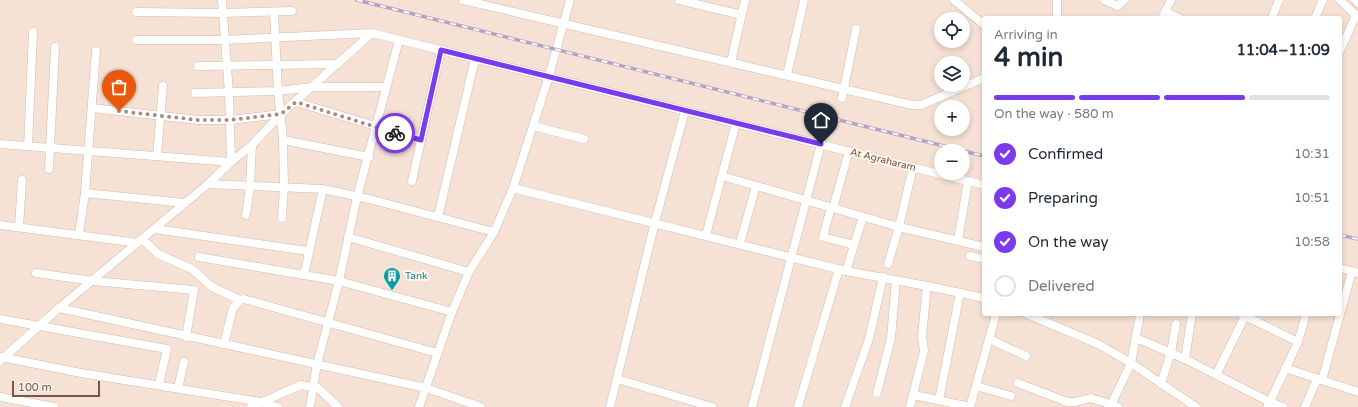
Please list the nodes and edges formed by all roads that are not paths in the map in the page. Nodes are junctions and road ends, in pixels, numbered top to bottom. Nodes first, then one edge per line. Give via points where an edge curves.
1 (222, 0) edge
2 (463, 0) edge
3 (570, 0) edge
4 (679, 0) edge
5 (745, 0) edge
6 (804, 0) edge
7 (954, 0) edge
8 (1057, 0) edge
9 (1104, 0) edge
10 (1124, 0) edge
11 (1171, 0) edge
12 (1279, 0) edge
13 (1322, 0) edge
14 (1340, 0) edge
15 (1355, 0) edge
16 (1358, 3) edge
17 (136, 12) dead end
18 (292, 12) dead end
19 (223, 13) junction
20 (274, 13) junction
21 (742, 15) junction
22 (1163, 15) edge
23 (1057, 16) edge
24 (1273, 16) edge
25 (1316, 16) edge
26 (1357, 16) edge
27 (982, 23) edge
28 (564, 24) junction
29 (856, 29) dead end
30 (33, 32) dead end
31 (372, 33) junction
32 (275, 36) junction
33 (136, 40) dead end
34 (225, 40) junction
35 (399, 40) junction
36 (55, 47) dead end
37 (1342, 47) edge
38 (441, 50) junction
39 (96, 51) dead end
40 (475, 59) junction
41 (732, 62) junction
42 (277, 64) junction
43 (338, 64) junction
44 (198, 66) dead end
45 (227, 66) junction
46 (787, 75) junction
47 (549, 76) junction
48 (982, 79) edge
49 (163, 86) dead end
50 (312, 87) junction
51 (386, 87) junction
52 (845, 88) junction
53 (278, 91) junction
54 (195, 93) dead end
55 (229, 93) junction
56 (842, 98) dead end
57 (296, 102) junction
58 (92, 108) junction
59 (685, 111) junction
60 (281, 114) junction
61 (160, 116) junction
62 (230, 120) junction
63 (736, 123) junction
64 (533, 126) junction
65 (377, 128) junction
66 (584, 139) dead end
67 (283, 140) junction
68 (421, 140) junction
69 (0, 144) edge
70 (821, 144) junction
71 (252, 145) junction
72 (28, 146) junction
73 (50, 147) junction
74 (88, 150) junction
75 (849, 151) junction
76 (157, 156) junction
77 (369, 157) junction
78 (231, 162) junction
79 (913, 167) junction
80 (49, 169) dead end
81 (722, 176) junction
82 (22, 180) dead end
83 (412, 181) dead end
84 (968, 181) junction
85 (208, 184) junction
86 (982, 184) edge
87 (250, 186) junction
88 (756, 186) junction
89 (284, 187) junction
90 (513, 188) junction
91 (323, 189) junction
92 (85, 193) junction
93 (357, 197) junction
94 (807, 202) junction
95 (185, 203) junction
96 (832, 208) junction
97 (246, 215) dead end
98 (438, 217) junction
99 (863, 217) junction
100 (282, 218) dead end
101 (655, 222) junction
102 (0, 225) edge
103 (19, 227) junction
104 (899, 227) junction
105 (155, 229) junction
106 (494, 232) junction
107 (79, 234) junction
108 (706, 235) junction
109 (348, 237) junction
110 (142, 240) junction
111 (958, 240) junction
112 (740, 243) junction
113 (854, 246) junction
114 (982, 246) edge
115 (308, 251) junction
116 (970, 256) dead end
117 (199, 257) dead end
118 (792, 258) junction
119 (982, 259) edge
120 (888, 264) dead end
121 (1342, 269) edge
122 (843, 270) junction
123 (469, 272) junction
124 (1355, 272) edge
125 (196, 273) junction
126 (36, 274) dead end
127 (304, 275) junction
128 (883, 277) junction
129 (896, 280) junction
130 (93, 281) junction
131 (339, 281) junction
132 (927, 286) junction
133 (194, 290) junction
134 (960, 293) junction
135 (982, 298) edge
136 (237, 302) junction
137 (59, 308) junction
138 (1342, 311) edge
139 (452, 312) junction
140 (995, 316) edge
141 (1032, 316) edge
142 (1140, 316) edge
143 (1192, 316) edge
144 (1243, 316) edge
145 (1245, 316) edge
146 (1305, 316) edge
147 (1340, 316) edge
148 (0, 319) edge
149 (328, 322) junction
150 (1176, 324) dead end
151 (40, 326) junction
152 (186, 337) junction
153 (1136, 338) junction
154 (989, 339) junction
155 (1298, 342) junction
156 (224, 344) junction
157 (1171, 352) junction
158 (437, 353) junction
159 (1026, 356) dead end
160 (1185, 358) junction
161 (1, 359) edge
162 (184, 362) dead end
163 (1131, 363) junction
164 (317, 364) junction
165 (1285, 368) junction
166 (1216, 375) junction
167 (616, 379) junction
168 (1319, 380) junction
169 (1018, 383) dead end
170 (159, 384) junction
171 (1161, 384) junction
172 (313, 386) junction
173 (976, 386) junction
174 (178, 388) junction
175 (426, 388) junction
176 (1358, 391) edge
177 (877, 393) dead end
178 (914, 395) junction
179 (1011, 396) dead end
180 (0, 397) edge
181 (939, 400) junction
182 (261, 402) junction
183 (1268, 405) edge
184 (1114, 406) edge
185 (54, 407) edge
186 (251, 407) edge
187 (278, 407) edge
188 (310, 407) edge
189 (338, 407) edge
190 (419, 407) edge
191 (481, 407) edge
192 (610, 407) edge
193 (712, 407) edge
194 (752, 407) edge
195 (798, 407) edge
196 (845, 407) edge
197 (910, 407) edge
198 (970, 407) edge
199 (1196, 407) edge
200 (1283, 407) edge
201 (1305, 407) edge

1 - 19 street
2 - 28 street
3 - 28 street
4 - 21 street
5 - 21 street
6 - 46 street
7 - 27 street
8 - 23 street
9 - 10 street via 1118,6
11 - 22 street
12 - 24 street
13 - 25 street
14 - 26 street
15 - 16 street
17 - 19 street
18 - 20 street
19 - 20 street
19 - 34 street
20 - 32 street
21 - 41 street
26 - 37 street
28 - 41 street
28 - 47 street
29 - 52 street
30 - 72 street
31 - 32 street, At Agraharam
31 - 35 street, At Agraharam
31 - 43 street
32 - 34 street, At Agraharam
32 - 42 street
33 - 34 street, At Agraharam
34 - 45 street
35 - 38 street, At Agraharam
35 - 51 street
36 - 73 street
38 - 40 street, At Agraharam
38 - 68 street
39 - 58 street
40 - 47 street, At Agraharam
40 - 98 street
41 - 46 street
42 - 43 street
42 - 45 street
42 - 53 street
43 - 50 street
44 - 45 street
45 - 55 street
46 - 52 street
47 - 59 street, At Agraharam
47 - 64 street
48 - 52 street via 921,105
49 - 61 street
50 - 51 street
50 - 53 street
50 - 57 street
51 - 65 street
52 - 56 street
53 - 55 street
53 - 60 street
54 - 55 street
55 - 62 street
57 - 60 street
57 - 65 street
58 - 61 street
58 - 74 street
59 - 63 street, At Agraharam
59 - 101 street
60 - 62 street
60 - 67 street
60 - 71 street
61 - 62 street
61 - 76 street
62 - 78 street
63 - 70 street, At Agraharam
63 - 81 street
64 - 66 street
64 - 90 street
65 - 68 street
65 - 77 street
67 - 77 street
67 - 89 street
68 - 83 street
69 - 72 street
70 - 75 street, At Agraharam
70 - 94 street
71 - 78 street
71 - 87 street
72 - 73 street
73 - 74 street
73 - 80 street
74 - 76 street
74 - 92 street
75 - 79 street, At Agraharam
75 - 96 street
76 - 78 street
77 - 93 street
78 - 85 street
79 - 84 street, At Agraharam
79 - 104 street
81 - 88 street
81 - 108 street
82 - 103 street
84 - 86 street, At Agraharam
84 - 111 street
85 - 87 street
85 - 95 street
87 - 89 street
87 - 97 street
88 - 94 street
88 - 112 street
89 - 91 street
89 - 100 street
90 - 101 street
90 - 106 street
91 - 93 street
91 - 115 street
92 - 95 street
92 - 107 street
93 - 98 street
93 - 109 street
94 - 96 street
94 - 118 street
95 - 105 street
96 - 99 street
96 - 113 street via 823,237
98 - 106 street
99 - 104 street
99 - 113 street
101 - 108 street
101 - 167 street
102 - 103 street
103 - 107 street
104 - 111 street
104 - 120 street
105 - 110 street
105 - 115 street
106 - 123 street
107 - 110 street
108 - 112 street
109 - 123 street
109 - 131 street
110 - 125 street via 158,254
110 - 130 street
111 - 114 street
112 - 118 street
113 - 122 street
115 - 127 street
116 - 119 street
117 - 127 street
118 - 122 street
118 - 194 street
121 - 124 street
122 - 128 street
122 - 195 street
123 - 139 street
124 - 138 street
125 - 133 street
125 - 136 street via 212,287
126 - 130 street
127 - 131 street
128 - 129 street
128 - 196 street via 869,339
129 - 132 street
129 - 177 street via 891,338
130 - 133 street
130 - 137 street
131 - 139 street
131 - 149 street
132 - 134 street
132 - 178 street via 922,336 924,351
133 - 152 street
134 - 135 street
134 - 181 street
136 - 149 street via 244,299
136 - 156 street
137 - 151 street
137 - 152 street
139 - 158 street
140 - 154 street
141 - 163 street via 1098,344
142 - 153 street
143 - 160 street
144 - 166 street
145 - 155 street
146 - 155 street
147 - 168 street
148 - 151 street
149 - 158 street
149 - 164 street
150 - 157 street
151 - 161 street
151 - 170 street via 167,348
152 - 156 street
153 - 157 street
153 - 163 street
154 - 159 street
154 - 173 street
155 - 165 street
156 - 164 street
157 - 160 street
157 - 171 street
158 - 175 street
160 - 166 street
161 - 170 street
162 - 174 street
163 - 171 street
163 - 184 street
164 - 172 street
164 - 175 street
165 - 168 street
165 - 183 street
166 - 183 street
167 - 192 street
167 - 193 street
168 - 176 street
168 - 201 street
169 - 184 street via 1067,402 1091,398
170 - 174 street
171 - 199 street
172 - 182 street via 297,386
172 - 188 street
172 - 189 street
173 - 179 street
173 - 198 street
174 - 182 street
175 - 190 street
175 - 191 street
178 - 181 street
178 - 197 street
180 - 185 street
181 - 198 street
182 - 186 street
182 - 187 street
183 - 200 street

